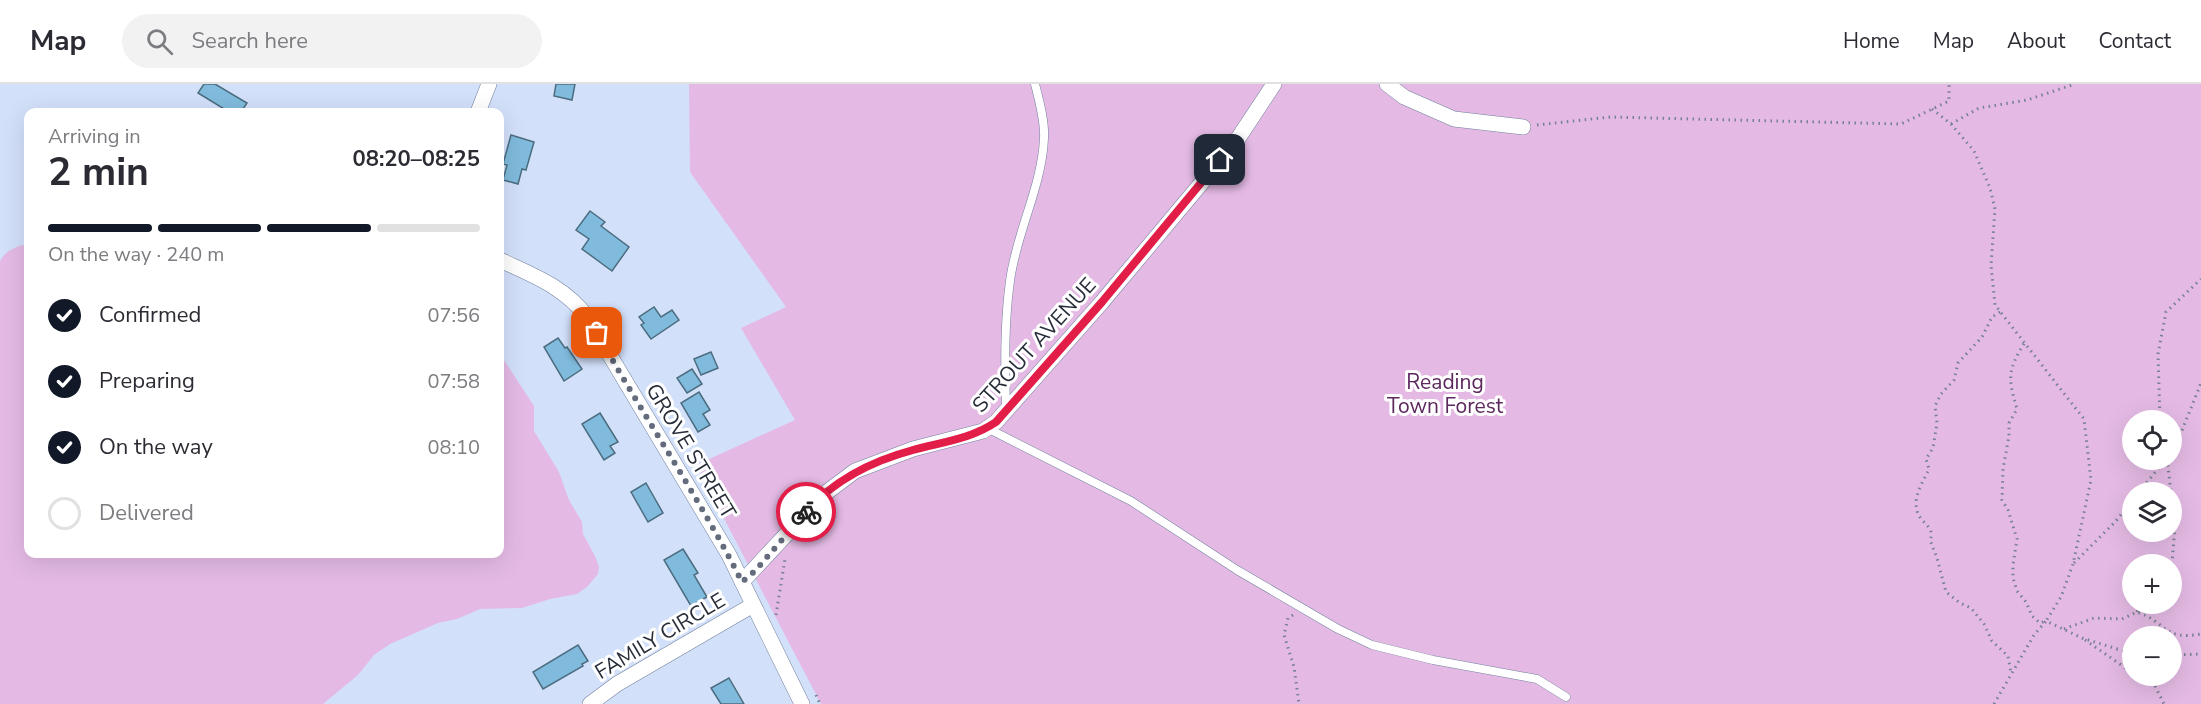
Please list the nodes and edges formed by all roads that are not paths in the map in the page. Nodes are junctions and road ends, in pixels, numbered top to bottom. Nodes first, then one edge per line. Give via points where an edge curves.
1 (489, 84) edge
2 (1035, 84) edge
3 (1274, 84) edge
4 (1387, 84) edge
5 (480, 108) edge
6 (1523, 127) road end
7 (504, 262) edge
8 (1006, 411) junction
9 (987, 428) junction
10 (742, 582) junction
11 (753, 605) junction
12 (1566, 697) dead end
13 (590, 704) edge
14 (802, 704) edge

1 - 5 street
2 - 8 lane via 1045,136 1042,164 1010,279 1005,343
3 - 8 street, STROUT AVENUE via 1235,142
4 - 6 street via 1404,97 1454,119
7 - 10 street, GROVE STREET via 549,283 580,307
8 - 9 street, STROUT AVENUE
9 - 10 street, STROUT AVENUE via 855,471 823,495
9 - 12 lane via 1131,501 1237,570 1372,645 1538,679
10 - 11 street, GROVE STREET
11 - 13 street, FAMILY CIRCLE via 617,684
11 - 14 street, GROVE STREET

